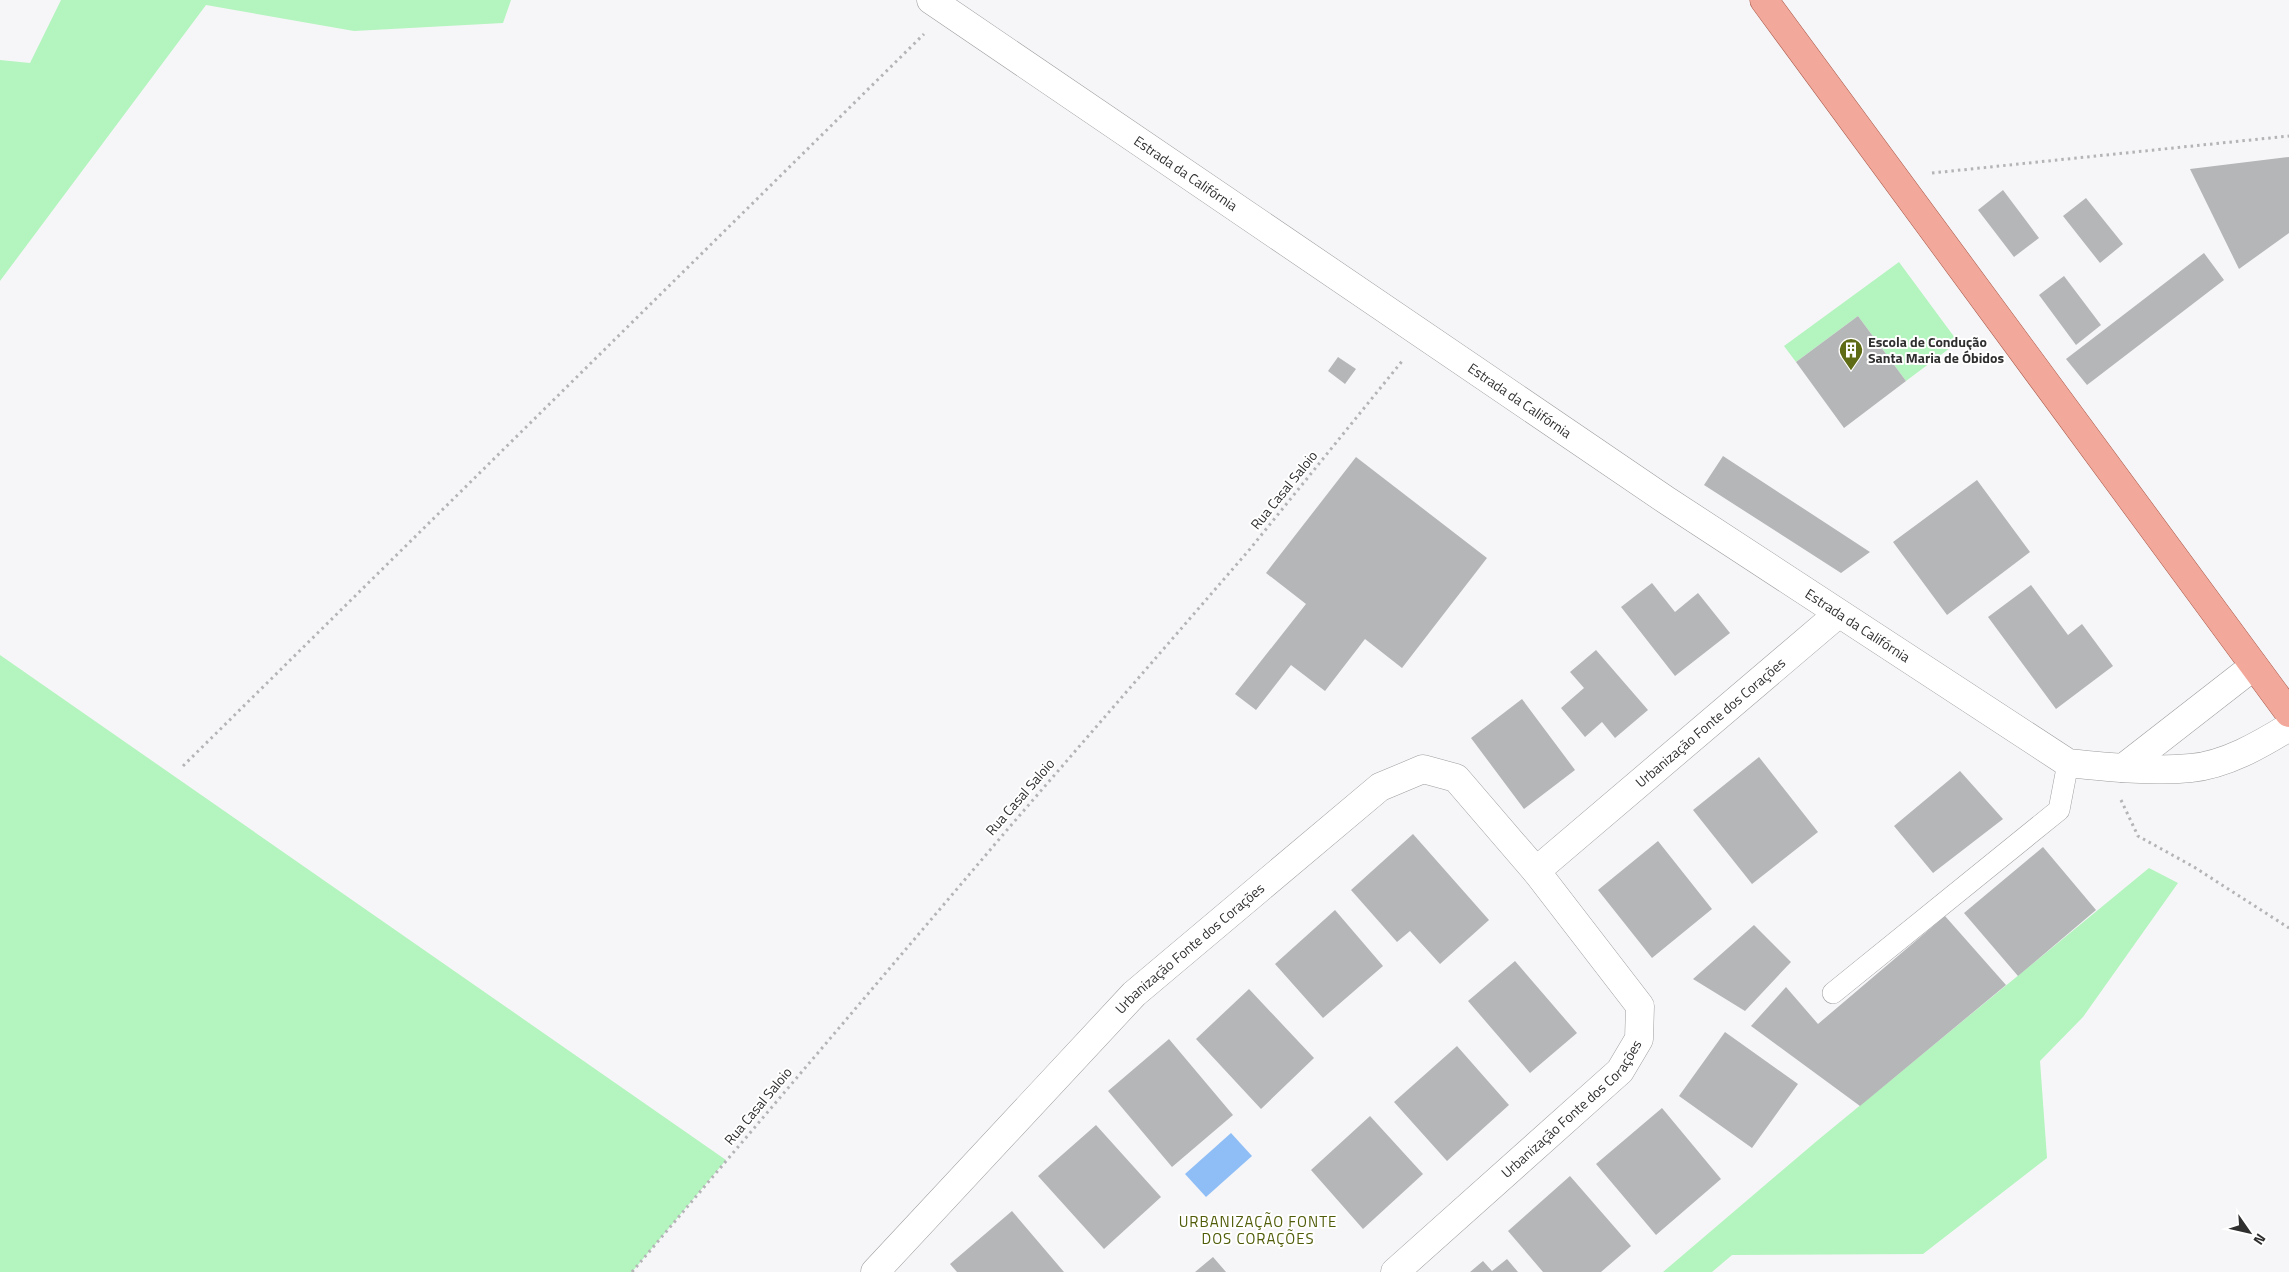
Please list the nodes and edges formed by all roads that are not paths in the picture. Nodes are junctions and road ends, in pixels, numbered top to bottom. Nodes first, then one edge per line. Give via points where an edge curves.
1 (1764, 0) edge
2 (940, 6) edge
3 (1838, 614) junction
4 (2254, 666) junction
5 (2289, 713) edge
6 (2289, 727) edge
7 (2068, 763) junction
8 (2115, 768) junction
9 (1536, 871) junction
10 (1833, 993) dead end
11 (889, 1267) edge
12 (1395, 1272) edge

1 - 4 main road
2 - 3 street, Estrada da Califórnia
3 - 7 street, Estrada da Califórnia
3 - 9 street, Urbanização Fonte dos Corações
4 - 5 main road
4 - 8 street
6 - 8 street, Estrada da Califórnia via 2226,759 2191,768
7 - 8 street, Estrada da Califórnia
7 - 10 lane via 2059,810
9 - 11 street, Urbanização Fonte dos Corações via 1456,778 1423,769 1380,787 1134,994
9 - 12 street, Urbanização Fonte dos Corações via 1640,1006 1639,1039 1620,1071

